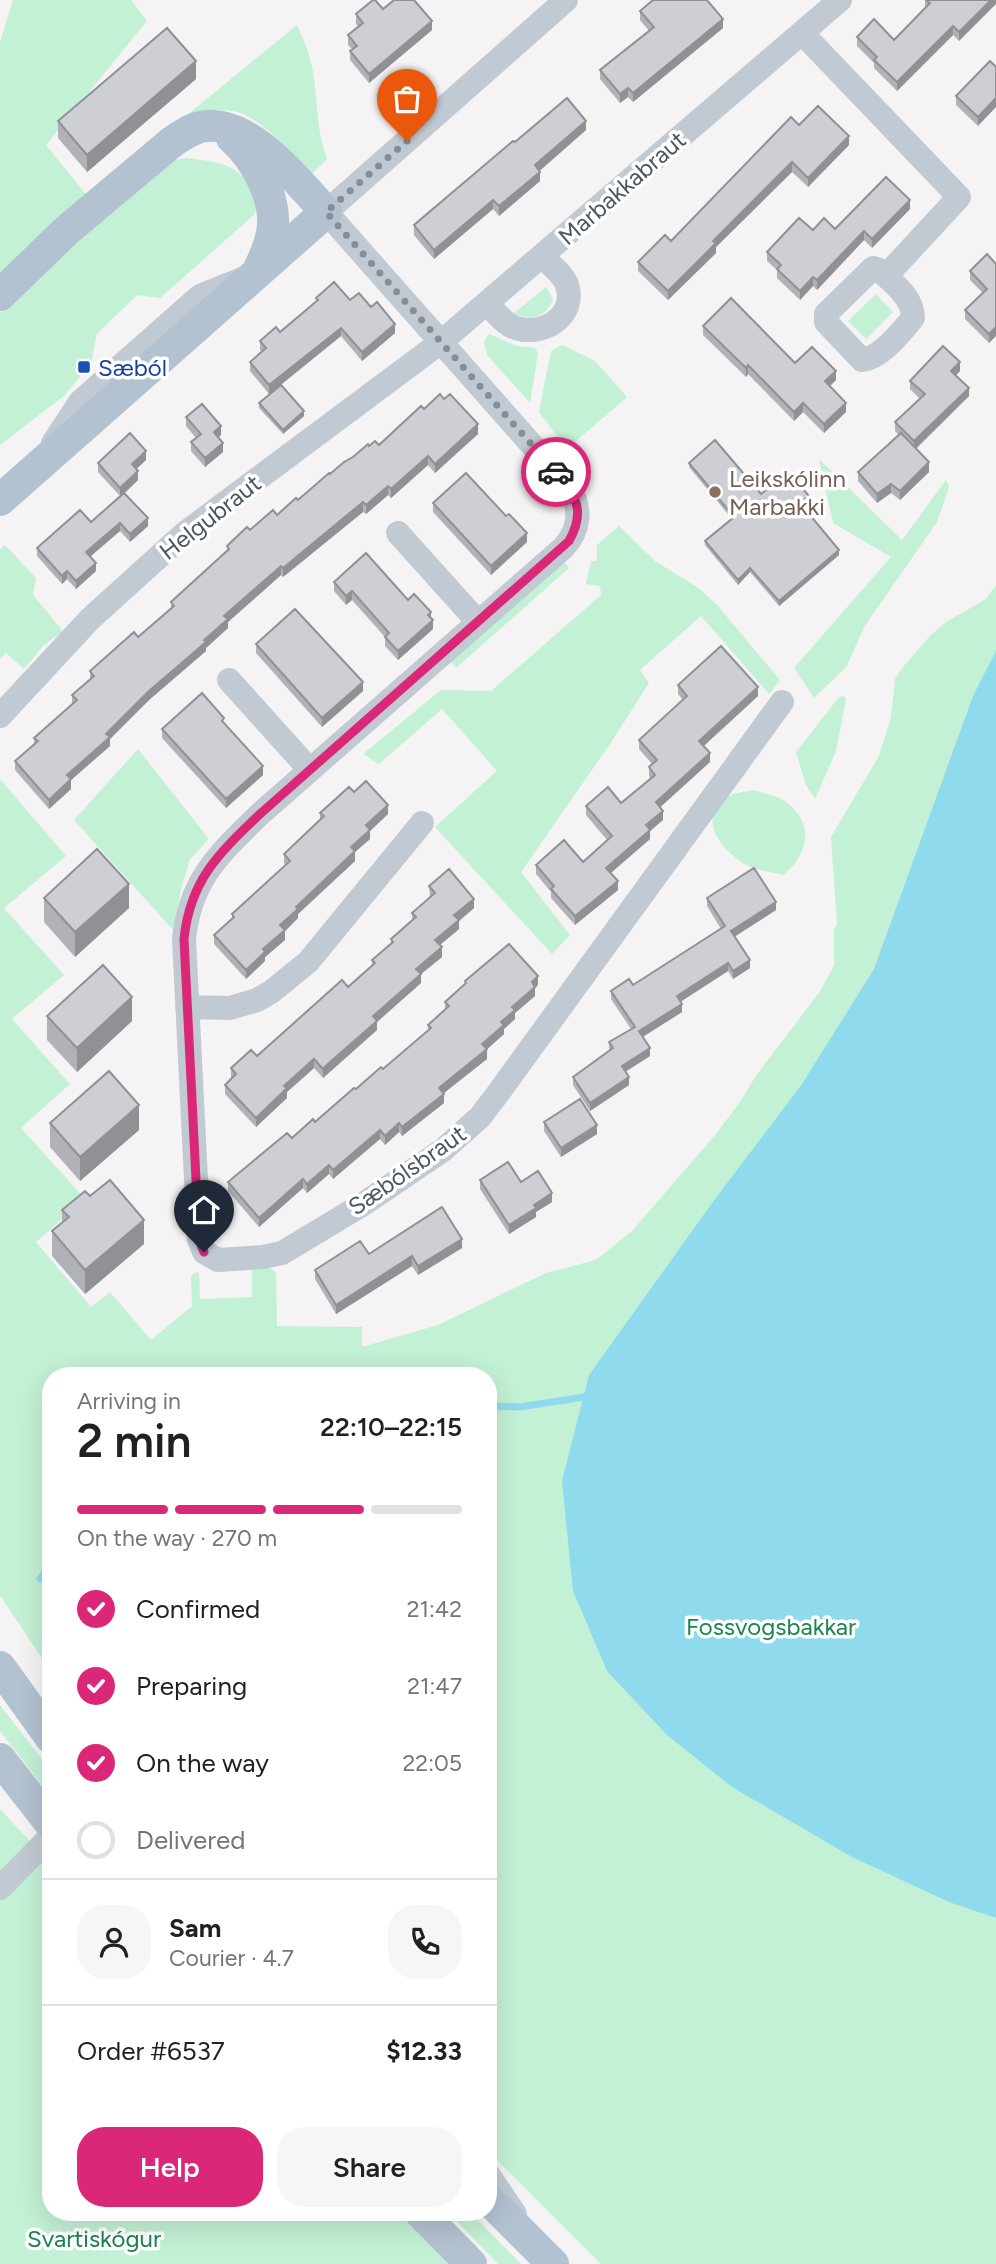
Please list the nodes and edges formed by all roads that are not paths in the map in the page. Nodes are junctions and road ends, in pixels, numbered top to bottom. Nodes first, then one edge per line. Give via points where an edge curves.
1 (566, 0) edge
2 (841, 0) edge
3 (802, 33) junction
4 (217, 127) junction
5 (326, 212) junction
6 (542, 256) junction
7 (258, 272) junction
8 (886, 276) dead end
9 (0, 295) edge
10 (487, 303) junction
11 (441, 342) junction
12 (0, 500) edge
13 (398, 533) dead end
14 (478, 622) junction
15 (229, 680) dead end
16 (782, 702) dead end
17 (0, 716) edge
18 (310, 770) junction
19 (422, 822) dead end
20 (187, 1007) junction
21 (0, 1667) edge
22 (42, 1725) edge
23 (0, 1759) edge
24 (0, 1782) edge
25 (42, 1814) edge
26 (42, 1814) edge
27 (42, 1845) edge
28 (0, 1888) edge
29 (497, 2187) edge
30 (497, 2208) edge
31 (429, 2221) edge
32 (546, 2257) edge
33 (471, 2264) edge

1 - 5 street
2 - 3 street, Marbakkabraut
3 - 6 street, Marbakkabraut
3 - 8 street via 959,197
4 - 5 main road via 260,145
4 - 7 main road via 236,141 253,163 273,210 271,240
4 - 9 main road via 189,131 172,142 66,231
5 - 7 main road
5 - 11 street, Sæbólsbraut
6 - 10 street, Marbakkabraut
6 - 10 street via 567,283 569,300 563,316 532,331 513,328
7 - 12 main road
10 - 11 street, Marbakkabraut
11 - 14 street, Sæbólsbraut via 569,487 577,505 577,524 569,541
11 - 17 street, Helgubraut via 185,533 90,619
13 - 14 street
14 - 18 street, Sæbólsbraut
15 - 18 street
16 - 20 street, Sæbólsbraut via 480,1117 443,1150 282,1253 218,1260 200,1247
18 - 20 street, Sæbólsbraut via 214,859 196,889 184,939
19 - 20 street via 308,962 271,992 230,1007
21 - 22 main road
23 - 25 main road
24 - 26 main road
27 - 28 street
29 - 32 street
30 - 32 main road
31 - 33 main road

